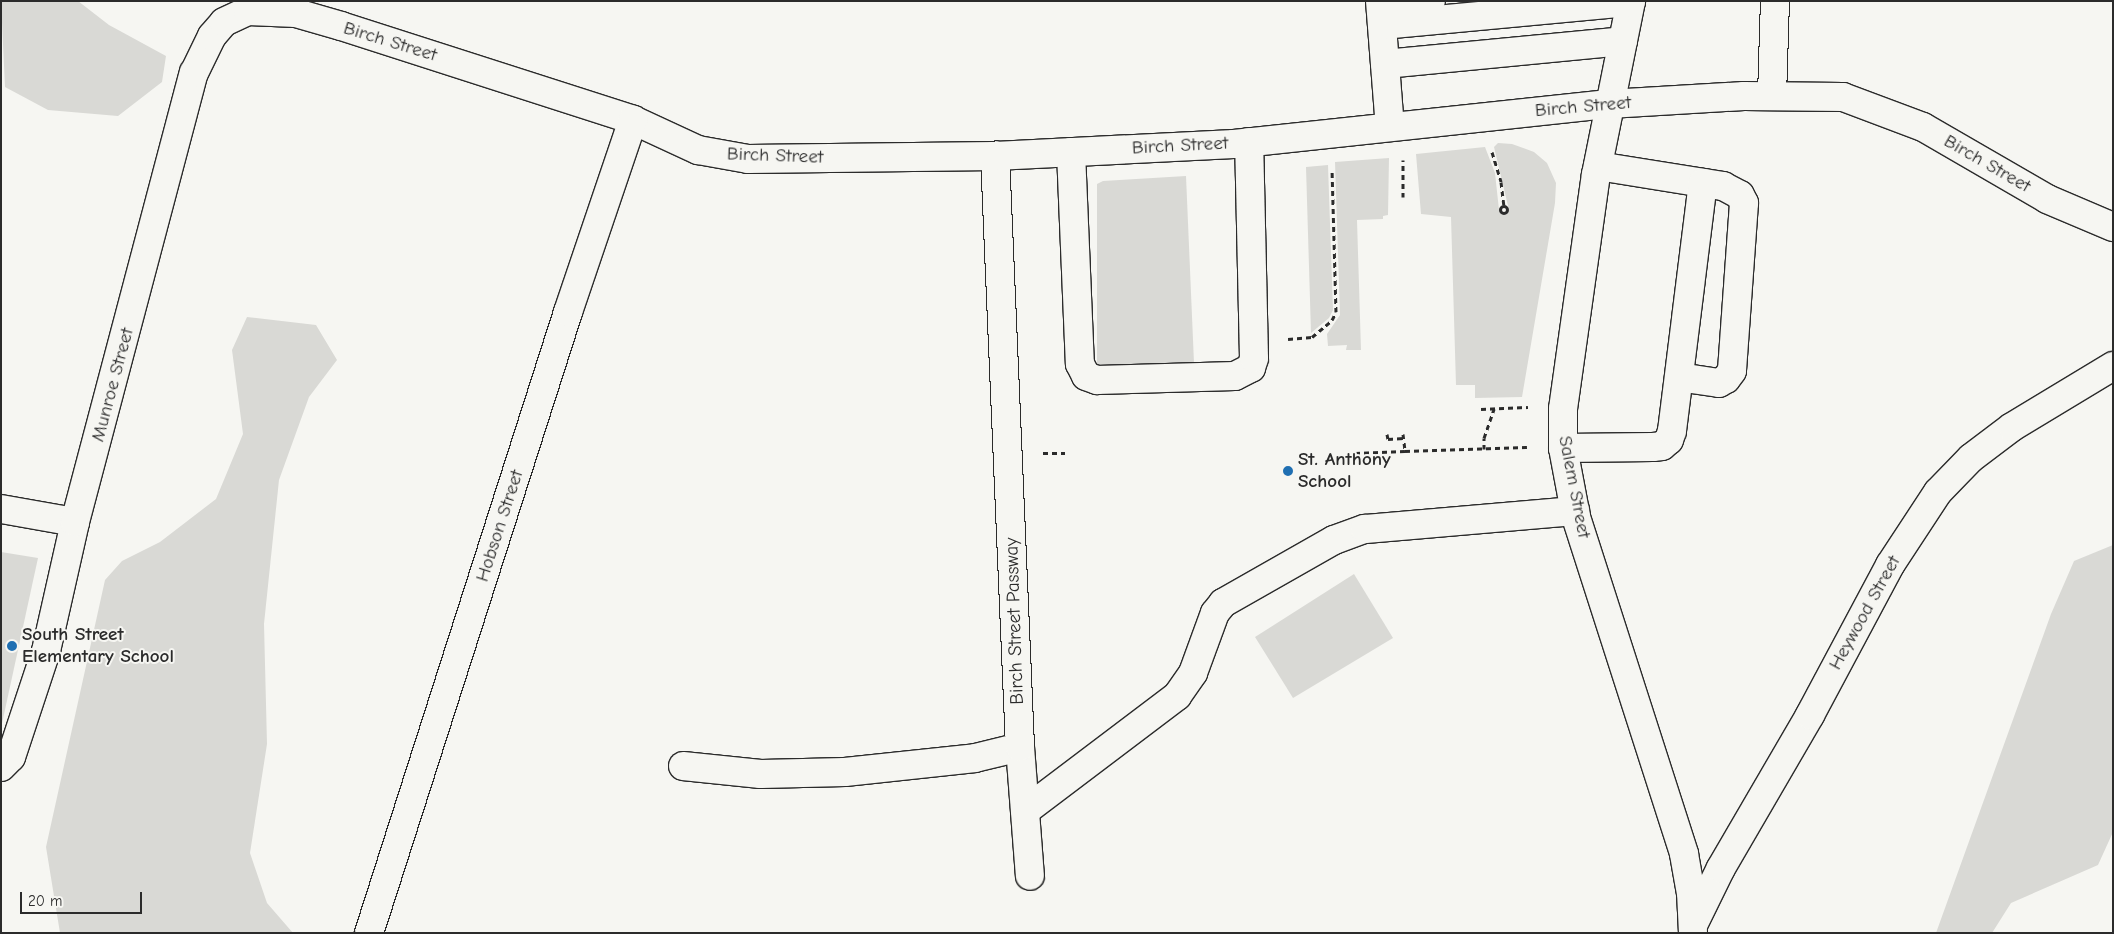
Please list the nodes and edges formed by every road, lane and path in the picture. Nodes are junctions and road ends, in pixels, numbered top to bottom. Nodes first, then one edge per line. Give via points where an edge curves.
1 (1431, 1) edge
2 (1775, 1) edge
3 (239, 14) joint
4 (1628, 16) edge
5 (1382, 28) edge
6 (1772, 96) junction
7 (1609, 104) junction
8 (633, 120) junction
9 (1390, 127) junction
10 (1249, 142) junction
11 (1489, 147) dead end
12 (1071, 152) junction
13 (995, 156) junction
14 (1332, 164) dead end
15 (1598, 166) junction
16 (1402, 182) dead end
17 (1703, 183) junction
18 (1402, 197) dead end
19 (1504, 207) dead end
20 (2113, 227) edge
21 (1253, 342) junction
22 (2113, 366) edge
23 (1679, 377) junction
24 (1530, 407) dead end
25 (1481, 408) dead end
26 (1494, 408) junction
27 (1387, 434) dead end
28 (1532, 447) dead end
29 (1563, 448) junction
30 (1484, 449) junction
31 (1405, 451) junction
32 (1046, 453) dead end
33 (1065, 453) dead end
34 (1355, 453) dead end
35 (1, 509) edge
36 (1575, 511) junction
37 (75, 522) junction
38 (1020, 747) junction
39 (1, 766) edge
40 (683, 766) dead end
41 (1025, 811) junction
42 (1030, 876) dead end
43 (1693, 929) edge
44 (370, 933) edge

1 - 5 street
2 - 6 street
3 - 8 street, Birch Street via 263,9 296,14
3 - 37 street, Munroe Street via 224,22 212,36 194,73
4 - 5 street
4 - 5 street
4 - 7 street, Salem Street
5 - 9 street
6 - 7 street, Birch Street
6 - 20 street, Birch Street via 1843,97 1923,127 2046,199
7 - 9 street, Birch Street
7 - 15 street, Salem Street
8 - 13 street, Birch Street via 698,150 748,159
8 - 44 street, Hobson Street via 568,312
9 - 10 street, Birch Street
10 - 12 street, Birch Street
10 - 21 street
11 - 19 path via 1501,182
12 - 13 street, Birch Street
12 - 21 street via 1080,364 1086,376 1097,380 1241,375 1251,368
13 - 38 street, Birch Street Passway
14 - 21 path via 1336,312 1312,337
15 - 17 street
15 - 29 street, Salem Street via 1563,409
16 - 18 path
17 - 23 street
17 - 23 street via 1734,190 1744,203 1732,371 1719,383
22 - 43 street, Heywood Street via 2012,427 1970,458 1938,492 1890,565 1810,715 1721,868
23 - 29 street via 1672,431 1662,446
24 - 26 path
25 - 26 path
26 - 30 path via 1484,438
27 - 31 path via 1388,439 1404,436
28 - 30 path
29 - 36 street, Salem Street
30 - 31 path
31 - 34 path
32 - 33 path
35 - 37 street
36 - 41 street via 1365,529 1334,540 1223,603 1215,613 1193,673 1177,696
36 - 43 street, Salem Street via 1684,854
37 - 39 street, Munroe Street via 46,651 11,757
38 - 40 street via 975,758 845,772 761,774
38 - 41 street, Birch Street Passway
41 - 42 street, Birch Street Passway

